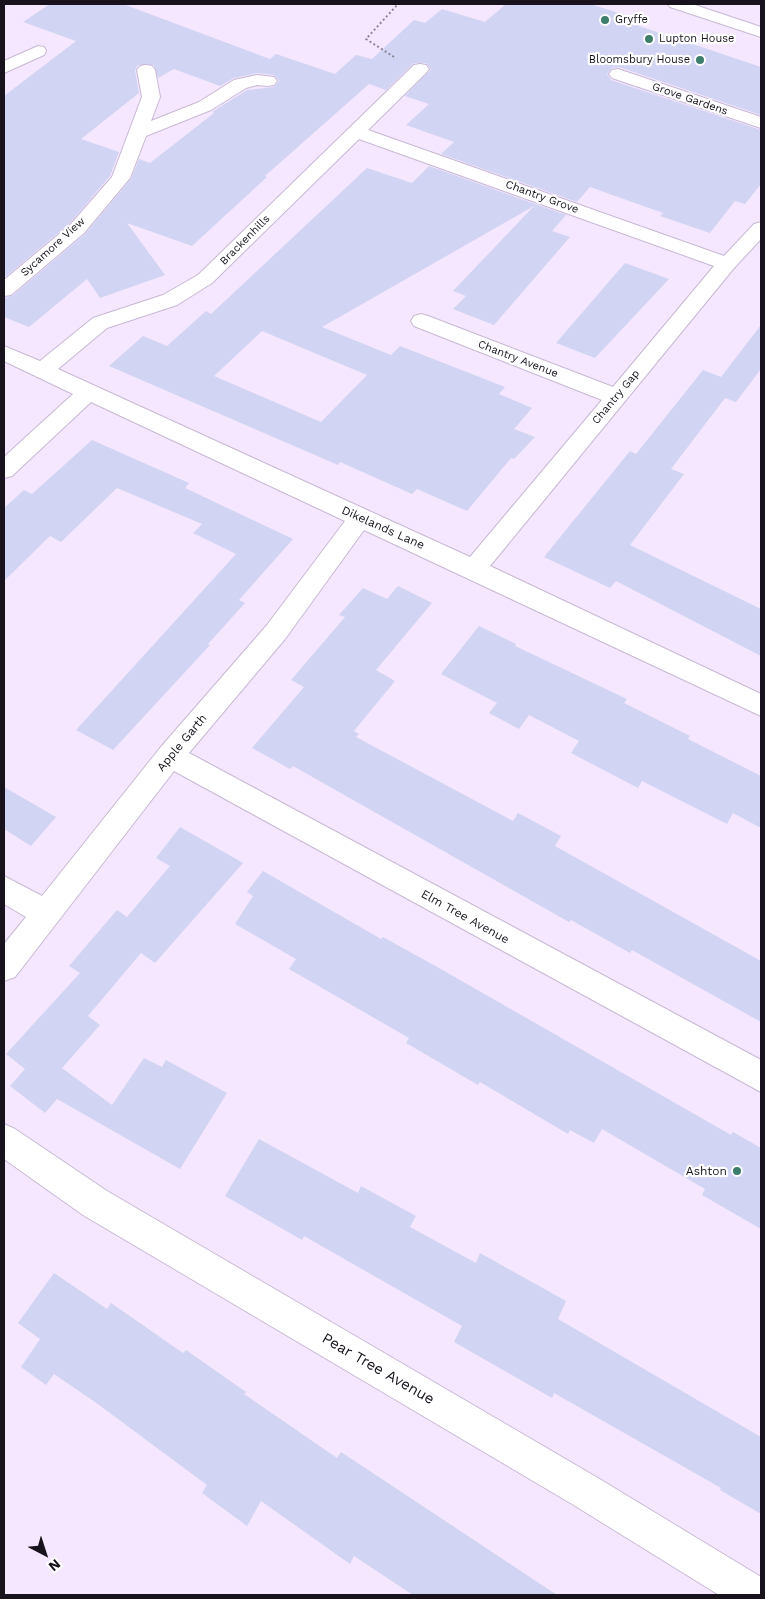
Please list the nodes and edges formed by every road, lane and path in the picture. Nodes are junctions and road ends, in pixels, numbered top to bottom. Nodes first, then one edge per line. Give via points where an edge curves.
1 (398, 4) edge
2 (676, 4) edge
3 (761, 32) edge
4 (38, 51) dead end
5 (4, 68) edge
6 (420, 69) joint
7 (146, 70) dead end
8 (618, 74) dead end
9 (268, 81) dead end
10 (761, 123) edge
11 (141, 128) junction
12 (356, 132) junction
13 (761, 228) edge
14 (727, 264) junction
15 (4, 290) edge
16 (421, 321) dead end
17 (4, 353) edge
18 (43, 370) junction
19 (89, 392) junction
20 (616, 397) junction
21 (4, 470) edge
22 (360, 518) junction
23 (474, 569) junction
24 (761, 706) edge
25 (170, 756) junction
26 (4, 889) edge
27 (47, 914) junction
28 (4, 967) edge
29 (761, 1076) edge
30 (4, 1140) edge
31 (754, 1595) edge

1 - 6 path via 366,39
2 - 3 street
4 - 5 street
6 - 12 street, Brackenhills
7 - 11 street, Sycamore View via 151,97
8 - 10 street, Grove Gardens
9 - 11 street via 240,84 205,106
11 - 15 street, Sycamore View via 121,178 77,229
12 - 14 street, Chantry Grove
12 - 18 street, Brackenhills via 204,279 170,300 100,323
13 - 14 street, Chantry Gap
14 - 20 street, Chantry Gap
16 - 20 street, Chantry Avenue
17 - 18 street, Dikelands Lane
18 - 19 street, Dikelands Lane
19 - 21 street
19 - 22 street, Dikelands Lane
20 - 23 street, Chantry Gap
22 - 23 street, Dikelands Lane
22 - 25 street, Apple Garth via 276,632
23 - 24 street, Dikelands Lane
25 - 27 street, Apple Garth
25 - 29 street, Elm Tree Avenue
26 - 27 street
27 - 28 street, Apple Garth
30 - 31 street, Pear Tree Avenue via 95,1203 585,1491

